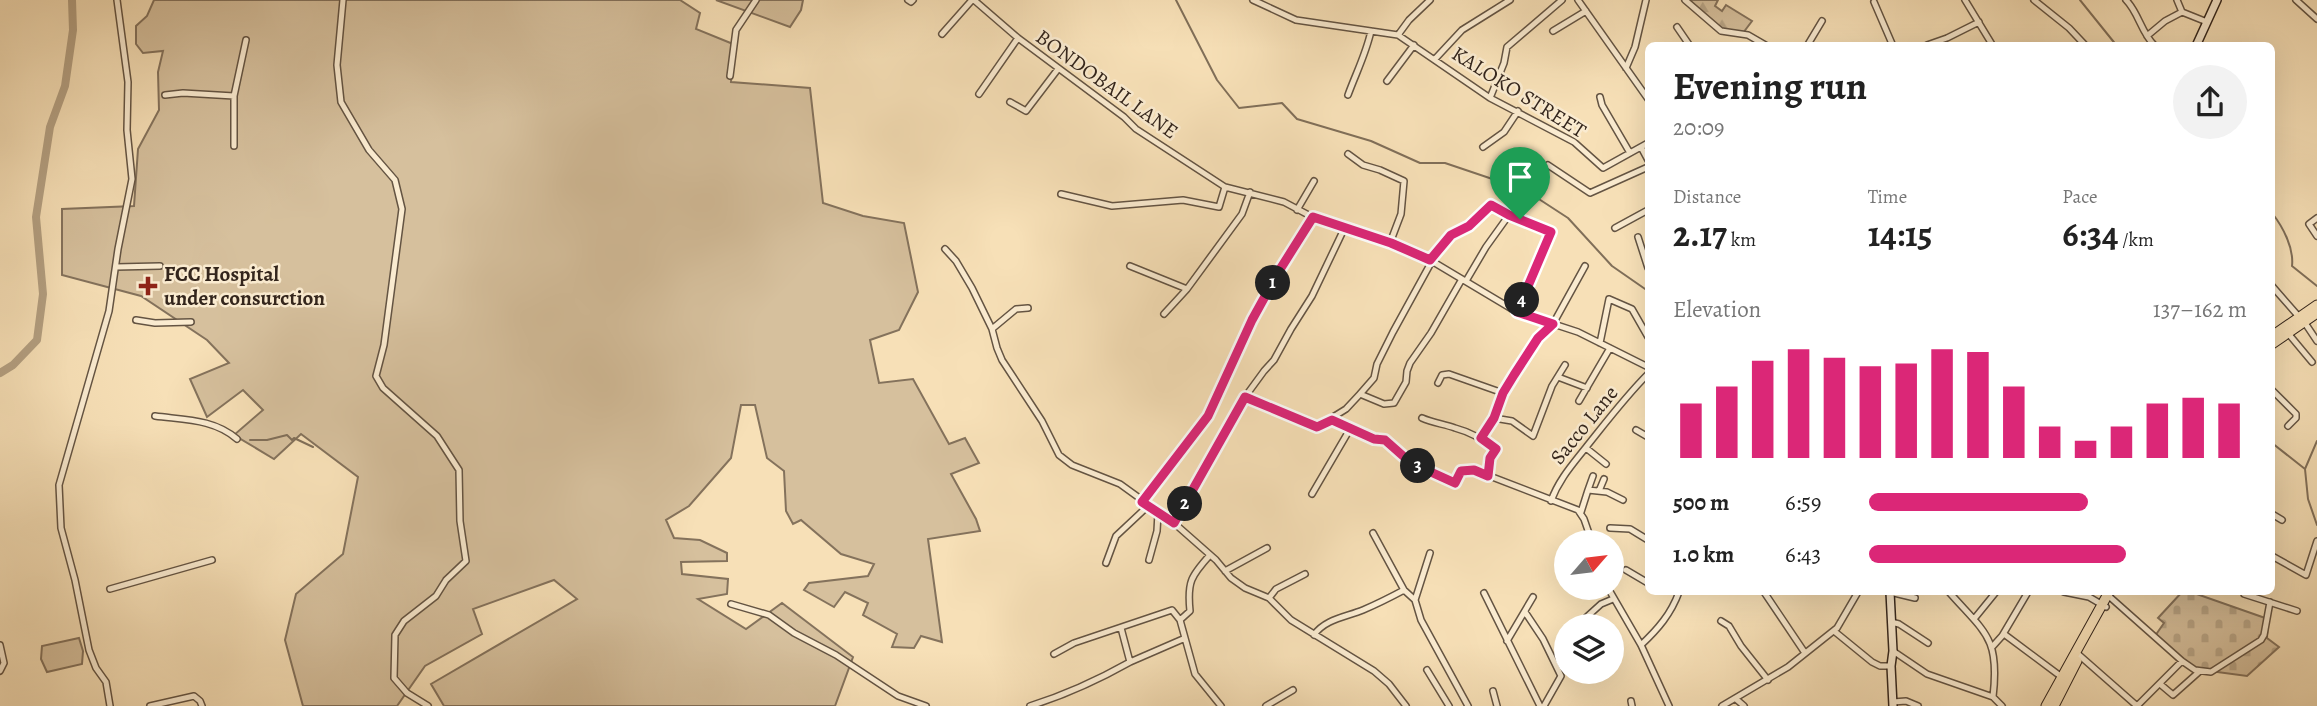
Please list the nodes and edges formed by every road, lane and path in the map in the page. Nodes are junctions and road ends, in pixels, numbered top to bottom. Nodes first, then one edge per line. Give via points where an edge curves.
1 (117, 0) edge
2 (343, 0) edge
3 (756, 0) edge
4 (908, 0) edge
5 (913, 0) edge
6 (973, 0) edge
7 (1253, 0) edge
8 (1430, 0) edge
9 (1510, 0) edge
10 (1562, 0) edge
11 (1578, 0) edge
12 (1646, 0) edge
13 (1685, 0) edge
14 (1965, 0) edge
15 (2034, 0) edge
16 (2126, 0) edge
17 (2177, 0) edge
18 (2217, 0) edge
19 (2296, 0) edge
20 (1874, 2) dead end
21 (1586, 11) junction
22 (2182, 12) junction
23 (2317, 19) edge
24 (1822, 21) dead end
25 (1979, 22) junction
26 (2207, 22) junction
27 (1676, 27) dead end
28 (1371, 31) junction
29 (1553, 31) dead end
30 (942, 34) dead end
31 (1398, 35) junction
32 (2147, 37) junction
33 (1018, 38) junction
34 (246, 40) dead end
35 (1687, 42) edge
36 (1759, 42) edge
37 (1809, 42) edge
38 (1891, 42) edge
39 (1934, 42) edge
40 (1991, 42) edge
41 (2082, 42) edge
42 (2151, 42) edge
43 (2198, 42) edge
44 (1415, 45) junction
45 (1435, 59) junction
46 (1626, 68) junction
47 (1058, 69) junction
48 (730, 76) dead end
49 (1387, 81) dead end
50 (979, 94) dead end
51 (165, 95) dead end
52 (1349, 95) dead end
53 (1645, 95) edge
54 (234, 96) junction
55 (1601, 97) dead end
56 (1490, 98) junction
57 (1010, 102) dead end
58 (1518, 111) junction
59 (1645, 145) edge
60 (234, 146) dead end
61 (1483, 147) dead end
62 (1641, 147) junction
63 (1630, 153) junction
64 (1348, 154) dead end
65 (1645, 154) edge
66 (1548, 165) dead end
67 (1645, 168) edge
68 (1314, 181) dead end
69 (1226, 187) junction
70 (1250, 192) junction
71 (1061, 194) dead end
72 (1297, 210) junction
73 (1645, 212) edge
74 (1509, 215) junction
75 (1313, 217) junction
76 (2317, 218) edge
77 (1615, 228) dead end
78 (1344, 229) junction
79 (2317, 236) edge
80 (1639, 237) dead end
81 (1391, 243) junction
82 (945, 249) dead end
83 (1645, 258) edge
84 (1431, 260) junction
85 (1130, 266) dead end
86 (1585, 266) dead end
87 (116, 267) junction
88 (160, 267) dead end
89 (1464, 280) junction
90 (1187, 289) junction
91 (2275, 290) edge
92 (2317, 306) edge
93 (1028, 308) dead end
94 (1517, 312) junction
95 (2317, 313) edge
96 (1164, 314) dead end
97 (136, 320) dead end
98 (2301, 320) junction
99 (191, 322) dead end
100 (1553, 324) junction
101 (992, 328) junction
102 (1645, 332) edge
103 (2287, 332) junction
104 (2275, 334) edge
105 (2317, 341) edge
106 (1600, 342) junction
107 (2275, 342) edge
108 (1610, 348) junction
109 (2312, 362) dead end
110 (1565, 365) dead end
111 (1645, 366) edge
112 (1558, 377) junction
113 (1645, 377) edge
114 (1438, 383) dead end
115 (1587, 388) junction
116 (1503, 393) junction
117 (2275, 393) edge
118 (1360, 394) junction
119 (1245, 397) junction
120 (1579, 401) dead end
121 (155, 416) dead end
122 (1422, 418) dead end
123 (1494, 418) junction
124 (1332, 420) junction
125 (2288, 426) dead end
126 (1350, 429) junction
127 (1636, 430) dead end
128 (1645, 435) edge
129 (1481, 438) junction
130 (237, 439) dead end
131 (1586, 448) junction
132 (1606, 464) dead end
133 (1488, 476) junction
134 (1593, 476) dead end
135 (1604, 479) dead end
136 (1588, 490) junction
137 (1599, 491) junction
138 (1312, 494) dead end
139 (1623, 500) dead end
140 (1551, 501) junction
141 (1142, 502) junction
142 (1148, 506) junction
143 (1581, 512) junction
144 (1158, 513) junction
145 (2275, 516) edge
146 (2282, 520) dead end
147 (1174, 523) junction
148 (1610, 528) dead end
149 (1587, 530) edge
150 (1373, 533) dead end
151 (1645, 538) edge
152 (2316, 541) edge
153 (1267, 548) dead end
154 (1430, 553) dead end
155 (1210, 555) junction
156 (2275, 558) edge
157 (212, 560) dead end
158 (1149, 560) dead end
159 (1106, 563) dead end
160 (1626, 570) dead end
161 (1225, 571) junction
162 (1305, 574) dead end
163 (1645, 581) edge
164 (110, 589) dead end
165 (1404, 590) junction
166 (1484, 593) dead end
167 (1675, 595) edge
168 (1766, 595) edge
169 (1853, 595) edge
170 (1890, 595) edge
171 (1903, 595) edge
172 (1955, 595) edge
173 (1994, 595) edge
174 (2026, 595) edge
175 (2090, 595) edge
176 (2250, 595) edge
177 (1533, 597) dead end
178 (1269, 598) junction
179 (1916, 598) dead end
180 (2108, 598) edge
181 (1415, 600) junction
182 (1610, 600) edge
183 (1613, 600) edge
184 (2270, 602) junction
185 (731, 604) dead end
186 (1525, 611) junction
187 (2297, 611) dead end
188 (1589, 614) edge
189 (1974, 619) junction
190 (1180, 620) junction
191 (1721, 621) dead end
192 (1891, 622) junction
193 (1121, 628) junction
194 (1834, 631) junction
195 (2004, 634) junction
196 (1314, 635) junction
197 (1184, 639) junction
198 (1507, 641) junction
199 (1928, 643) dead end
200 (0, 645) edge
201 (1641, 645) junction
202 (1993, 646) junction
203 (1894, 651) junction
204 (1805, 653) junction
205 (1054, 654) dead end
206 (2079, 655) junction
207 (1554, 657) edge
208 (2182, 661) junction
209 (1130, 662) junction
210 (1890, 669) junction
211 (1427, 670) dead end
212 (0, 671) edge
213 (2200, 671) junction
214 (2064, 679) junction
215 (1768, 680) junction
216 (1557, 684) edge
217 (2160, 684) junction
218 (1293, 690) dead end
219 (1493, 691) dead end
220 (1993, 697) junction
221 (1736, 699) junction
222 (1220, 704) edge
223 (1893, 704) edge
224 (110, 706) edge
225 (150, 706) edge
226 (202, 706) edge
227 (428, 706) edge
228 (926, 706) edge
229 (1030, 706) edge
230 (1210, 706) edge
231 (1266, 706) edge
232 (1406, 706) edge
233 (1449, 706) edge
234 (1468, 706) edge
235 (1497, 706) edge
236 (1542, 706) edge
237 (1669, 706) edge
238 (1722, 706) edge
239 (1744, 706) edge
240 (1919, 706) edge
241 (2002, 706) edge
242 (2046, 706) edge
243 (2054, 706) edge
244 (2137, 706) edge

1 - 87 street via 128,82 132,180
2 - 227 street via 337,65 341,102 369,150 395,180 402,209 376,376 383,388 437,436 459,470 466,561 395,635 394,678
3 - 48 street via 736,30
4 - 5 street
6 - 30 street
6 - 33 street, BONDOBAIL LANE
7 - 28 street, KALOKO STREET via 1296,20
8 - 31 street
9 - 45 street via 1462,30
10 - 56 street via 1507,47
11 - 21 street
12 - 46 street
13 - 36 street via 1721,31
14 - 25 street
15 - 41 street
16 - 32 street
17 - 22 street
18 - 26 main road
19 - 23 street
20 - 38 street
21 - 29 street
21 - 46 street
22 - 26 street
22 - 32 street
24 - 37 street
25 - 39 street
25 - 40 street
26 - 43 main road
27 - 35 street
28 - 31 street, KALOKO STREET
28 - 52 street
31 - 44 street, KALOKO STREET
32 - 42 street
33 - 47 street, BONDOBAIL LANE
33 - 50 street
34 - 54 street
44 - 45 street, KALOKO STREET
44 - 49 street
45 - 56 street, KALOKO STREET
46 - 53 street
47 - 57 street via 1026,111
47 - 69 street, BONDOBAIL LANE via 1136,129
51 - 54 street
54 - 60 street
55 - 63 street
56 - 58 street, KALOKO STREET
58 - 61 street via 1504,132
58 - 63 street, KALOKO STREET via 1574,142 1603,168
59 - 62 street
62 - 63 street
62 - 65 street
64 - 81 street via 1404,181 1401,214
66 - 67 street via 1590,193
68 - 72 street
69 - 70 street, BONDOBAIL LANE
69 - 71 street via 1219,207 1183,200 1112,206
70 - 72 street, BONDOBAIL LANE
70 - 90 street via 1242,214
72 - 75 street, BONDOBAIL LANE
73 - 77 street
74 - 84 street via 1491,205 1469,226 1451,235
74 - 89 street
74 - 94 street via 1551,232
75 - 78 street, BONDOBAIL LANE
75 - 141 street via 1252,320 1208,416
76 - 79 street via 2309,224
78 - 81 street, BONDOBAIL LANE
78 - 119 street via 1285,344
80 - 83 street
81 - 84 street, BONDOBAIL LANE
82 - 101 street
84 - 89 street, BONDOBAIL LANE
84 - 118 street via 1374,378
85 - 90 street
86 - 100 street
87 - 88 street
87 - 224 street via 109,311 60,485 61,528 89,650 106,682
89 - 94 street, BONDOBAIL LANE
89 - 118 street via 1410,363 1394,403 1384,404
90 - 96 street
91 - 98 street
92 - 98 highway
93 - 101 street via 1016,309
94 - 100 street, BONDOBAIL LANE
95 - 98 highway
97 - 99 street
98 - 103 highway
98 - 104 highway
98 - 105 street
100 - 106 street, BONDOBAIL LANE
100 - 116 street via 1538,338
101 - 141 street via 1002,360 1059,455 1119,484
102 - 106 street via 1632,309 1609,299
103 - 107 highway
103 - 109 street
106 - 108 street, BONDOBAIL LANE
108 - 111 street, BONDOBAIL LANE
108 - 115 street
110 - 112 street
112 - 115 street
112 - 123 street via 1535,437 1511,421
113 - 131 street, Sacco Lane
114 - 116 street via 1442,375 1449,374
115 - 120 street
116 - 123 street
117 - 125 street via 2296,414
118 - 124 street
119 - 124 street via 1317,427
119 - 147 street
121 - 130 street via 208,423
122 - 129 street
123 - 129 street
124 - 126 street
126 - 133 street via 1385,440 1411,463 1455,483 1461,471
126 - 138 street
127 - 128 street
129 - 133 street via 1496,449
131 - 132 street
131 - 140 street, Sacco Lane via 1556,486
133 - 140 street
134 - 136 street
135 - 137 street
136 - 137 street
136 - 143 street
137 - 139 street
140 - 143 street
141 - 142 street
142 - 144 street
142 - 159 street via 1116,536
143 - 149 street
144 - 147 street
144 - 158 street
145 - 146 street
147 - 155 street
148 - 151 street via 1630,529
150 - 165 street
152 - 156 street via 2306,575
153 - 161 street
154 - 181 street
155 - 161 street
155 - 190 street via 1192,575 1190,611
157 - 164 street
160 - 163 street
161 - 178 street via 1245,588
162 - 178 street via 1276,589
165 - 181 street
165 - 196 street via 1334,620
166 - 198 street
167 - 201 street via 1672,609
168 - 204 street
169 - 194 street
170 - 192 main road
171 - 179 street
172 - 189 street
173 - 189 street
174 - 195 street
175 - 180 street
176 - 184 street
177 - 186 street
178 - 196 street
180 - 206 highway
180 - 208 street
180 - 214 highway
181 - 234 street via 1421,620
182 - 188 street
183 - 201 street
184 - 187 street
184 - 213 street via 2259,643 2211,672
185 - 228 street via 769,615 898,696
186 - 198 street
186 - 207 street
189 - 202 street
190 - 193 street via 1172,610
190 - 197 street
191 - 215 street
192 - 199 street
192 - 203 main road
193 - 205 street
193 - 209 street
194 - 204 street
194 - 210 street via 1871,662
195 - 202 street
195 - 214 street
196 - 232 street via 1374,671
197 - 209 street
197 - 222 street via 1195,674
198 - 236 street
200 - 212 street via 4,663
201 - 237 street
202 - 220 street
203 - 210 main road
203 - 220 street via 1927,674
204 - 215 street
206 - 214 highway
206 - 244 street
208 - 213 street
208 - 217 street
209 - 229 street
210 - 223 main road
211 - 233 street
213 - 217 street via 2173,695
214 - 242 highway
214 - 243 highway
215 - 221 street
216 - 236 street
217 - 244 street
218 - 231 street
219 - 235 street
220 - 241 street
221 - 238 street
221 - 239 street
222 - 230 street
223 - 240 street via 1906,701
225 - 226 street via 194,696

